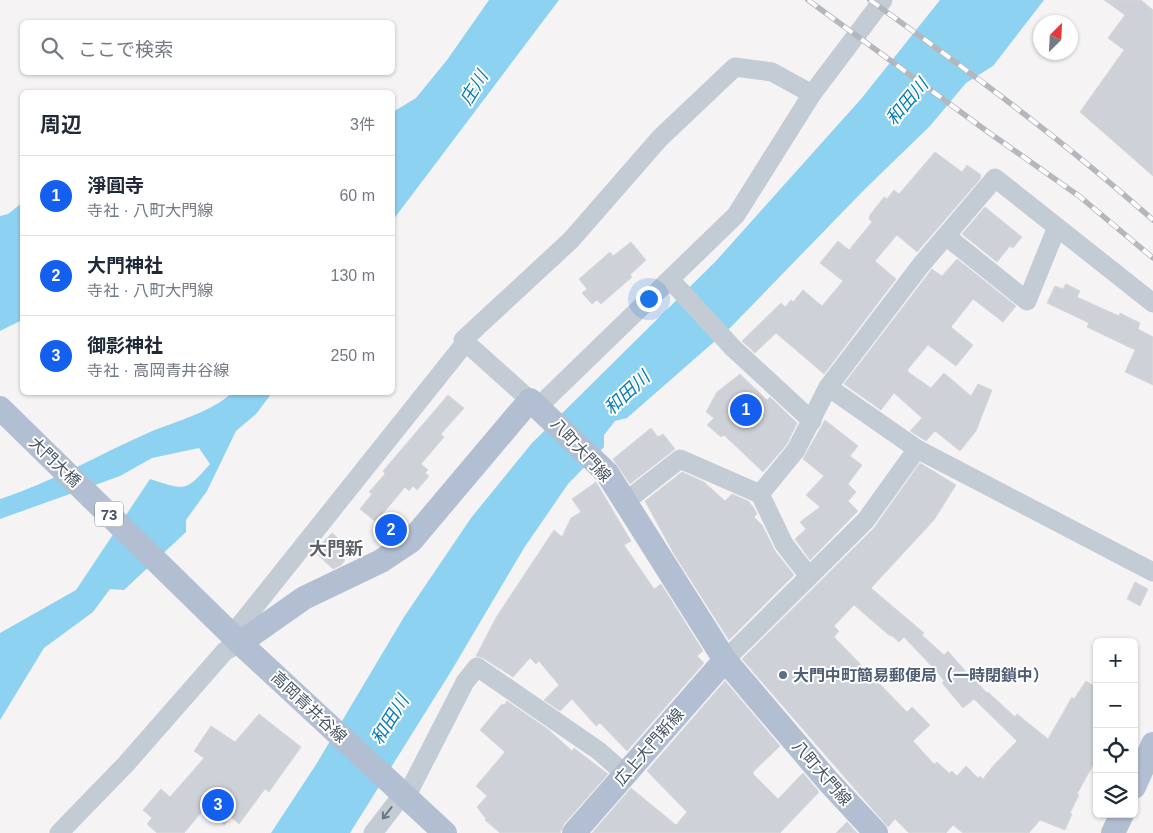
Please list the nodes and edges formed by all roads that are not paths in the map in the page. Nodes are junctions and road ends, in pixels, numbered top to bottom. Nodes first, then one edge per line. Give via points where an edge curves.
1 (883, 0) edge
2 (812, 94) junction
3 (1057, 227) junction
4 (946, 236) junction
5 (672, 284) junction
6 (1153, 303) edge
7 (466, 342) junction
8 (828, 388) junction
9 (535, 403) junction
10 (0, 408) edge
11 (812, 421) junction
12 (917, 449) junction
13 (760, 494) junction
14 (625, 502) junction
15 (1153, 572) edge
16 (808, 575) junction
17 (230, 633) junction
18 (725, 660) junction
19 (1153, 744) edge
20 (625, 774) junction
21 (1138, 778) edge
22 (403, 794) junction
23 (59, 833) edge
24 (373, 833) edge
25 (445, 833) edge
26 (574, 833) edge
27 (876, 833) edge

1 - 2 street
2 - 5 street via 736,215
2 - 7 street via 772,72 735,67 660,138 572,240 464,340
3 - 4 street via 994,178
3 - 4 street via 1027,301
3 - 6 street
4 - 8 street
5 - 9 street
5 - 11 street
7 - 9 street
7 - 17 street
8 - 11 street
8 - 12 street
9 - 14 main road, 八町大門線 via 607,473
9 - 17 main road via 411,541 381,561
10 - 17 main road, 大門大橋 / 73
11 - 13 street via 796,450
12 - 15 street
12 - 16 street via 866,520
13 - 14 street via 680,459
13 - 16 street via 784,544
14 - 18 main road, 八町大門線
16 - 18 street
17 - 22 main road, 高岡青井谷線 / 73
17 - 23 street via 225,651 136,753
18 - 20 main road, 広上大門新線
18 - 27 main road, 八町大門線
19 - 21 main road
20 - 22 street via 599,751 477,667 465,682
20 - 26 main road, 広上大門新線
22 -> 24 street
22 - 25 main road, 高岡青井谷線 / 73

